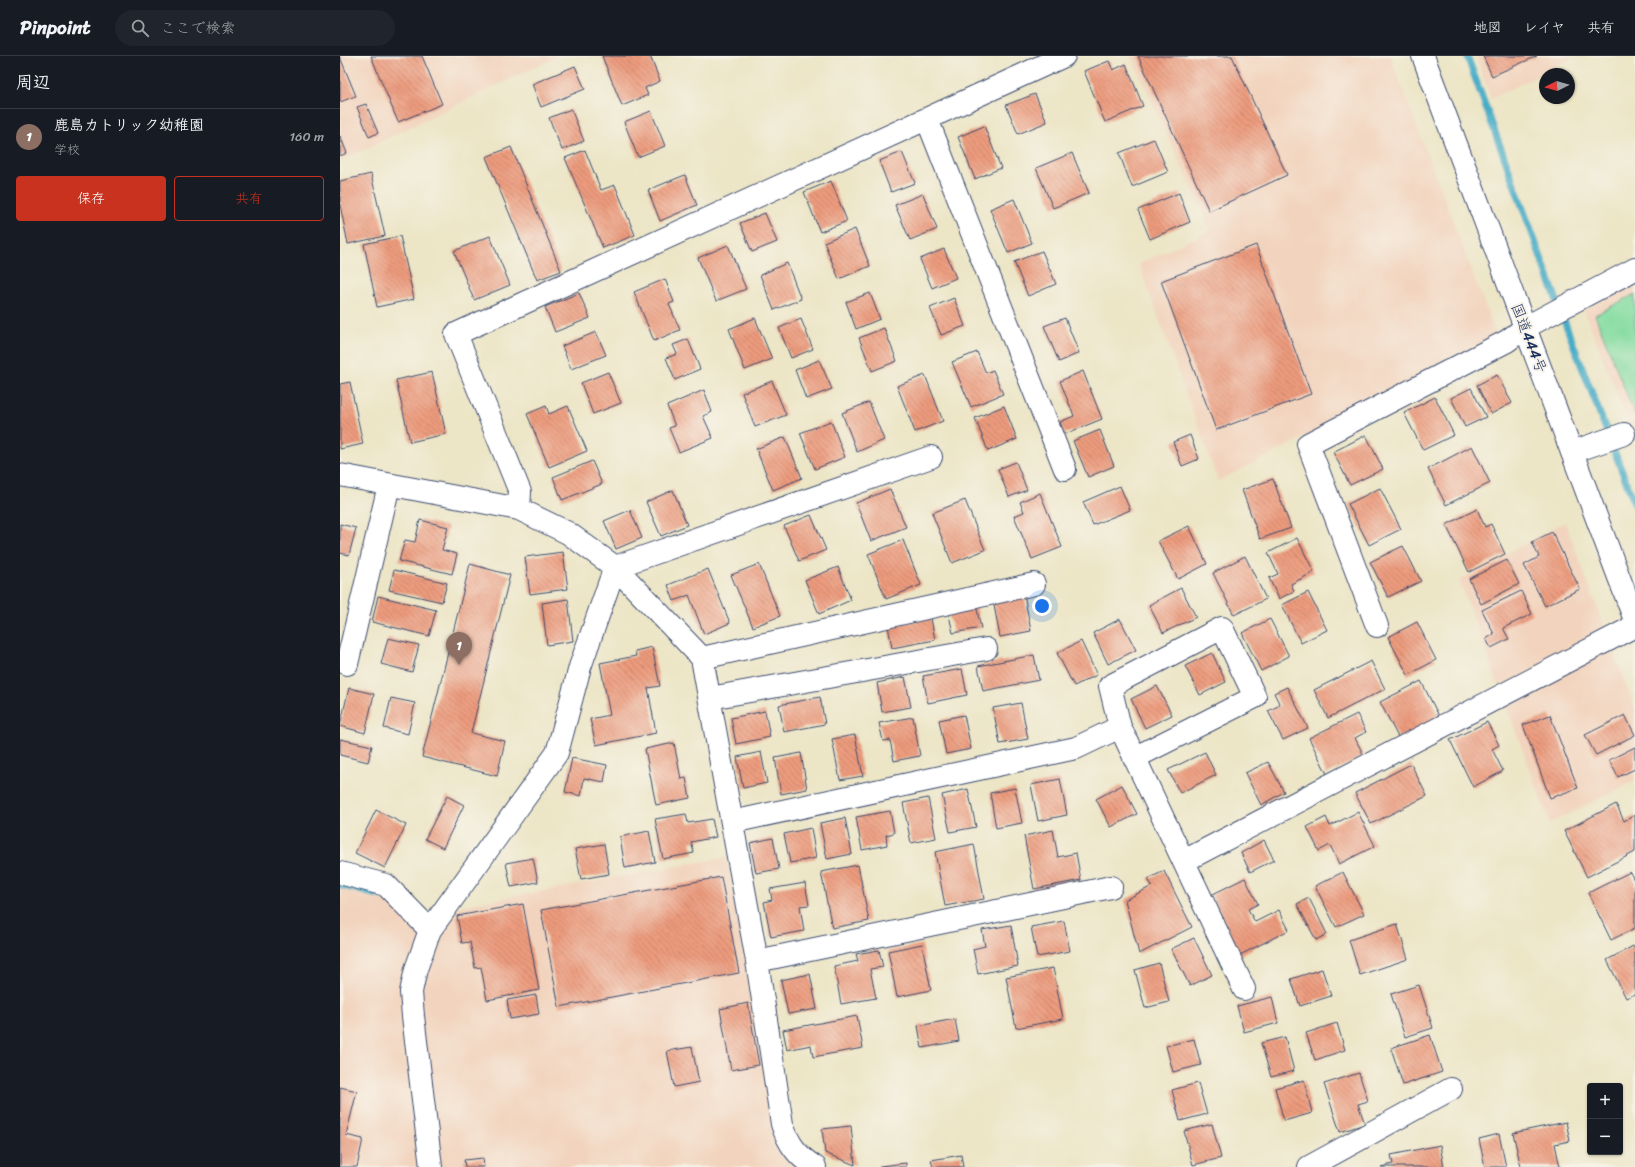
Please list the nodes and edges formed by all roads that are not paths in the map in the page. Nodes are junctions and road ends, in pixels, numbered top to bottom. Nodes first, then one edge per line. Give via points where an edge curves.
1 (1064, 56) edge
2 (1423, 56) edge
3 (927, 118) junction
4 (1635, 269) edge
5 (1526, 327) junction
6 (1621, 435) dead end
7 (1572, 452) junction
8 (932, 457) dead end
9 (1065, 469) dead end
10 (340, 475) edge
11 (389, 484) junction
12 (519, 509) junction
13 (615, 567) junction
14 (1034, 584) dead end
15 (1635, 620) edge
16 (1377, 626) dead end
17 (1635, 626) edge
18 (986, 649) dead end
19 (702, 658) junction
20 (347, 664) dead end
21 (710, 698) junction
22 (1120, 727) junction
23 (1134, 758) junction
24 (732, 822) junction
25 (1184, 861) junction
26 (340, 873) edge
27 (1110, 887) dead end
28 (430, 930) junction
29 (757, 961) junction
30 (1244, 989) dead end
31 (1451, 1089) dead end
32 (431, 1167) edge
33 (815, 1167) edge
34 (1309, 1167) edge

1 - 3 main road
2 - 5 main road, 国道444号
3 - 9 main road
3 - 12 main road via 456,334 520,492
4 - 5 main road
5 - 7 main road, 国道444号
5 - 16 main road via 1507,341 1308,444
6 - 7 main road
7 - 15 main road, 国道444号
8 - 13 main road
10 - 11 main road
11 - 12 main road
11 - 20 main road
12 - 13 main road via 568,533
13 - 19 main road
13 - 28 main road via 580,667 557,753
14 - 19 main road
17 - 25 main road
18 - 21 main road
19 - 21 main road
21 - 24 main road
22 - 23 main road
22 - 23 main road via 1110,686 1222,628 1255,697
22 - 24 main road via 1076,748
23 - 25 main road
24 - 29 main road
25 - 30 main road
26 - 28 main road via 386,885
27 - 29 main road
28 - 32 main road via 411,992
29 - 33 main road via 782,1124 788,1141
31 - 34 main road

